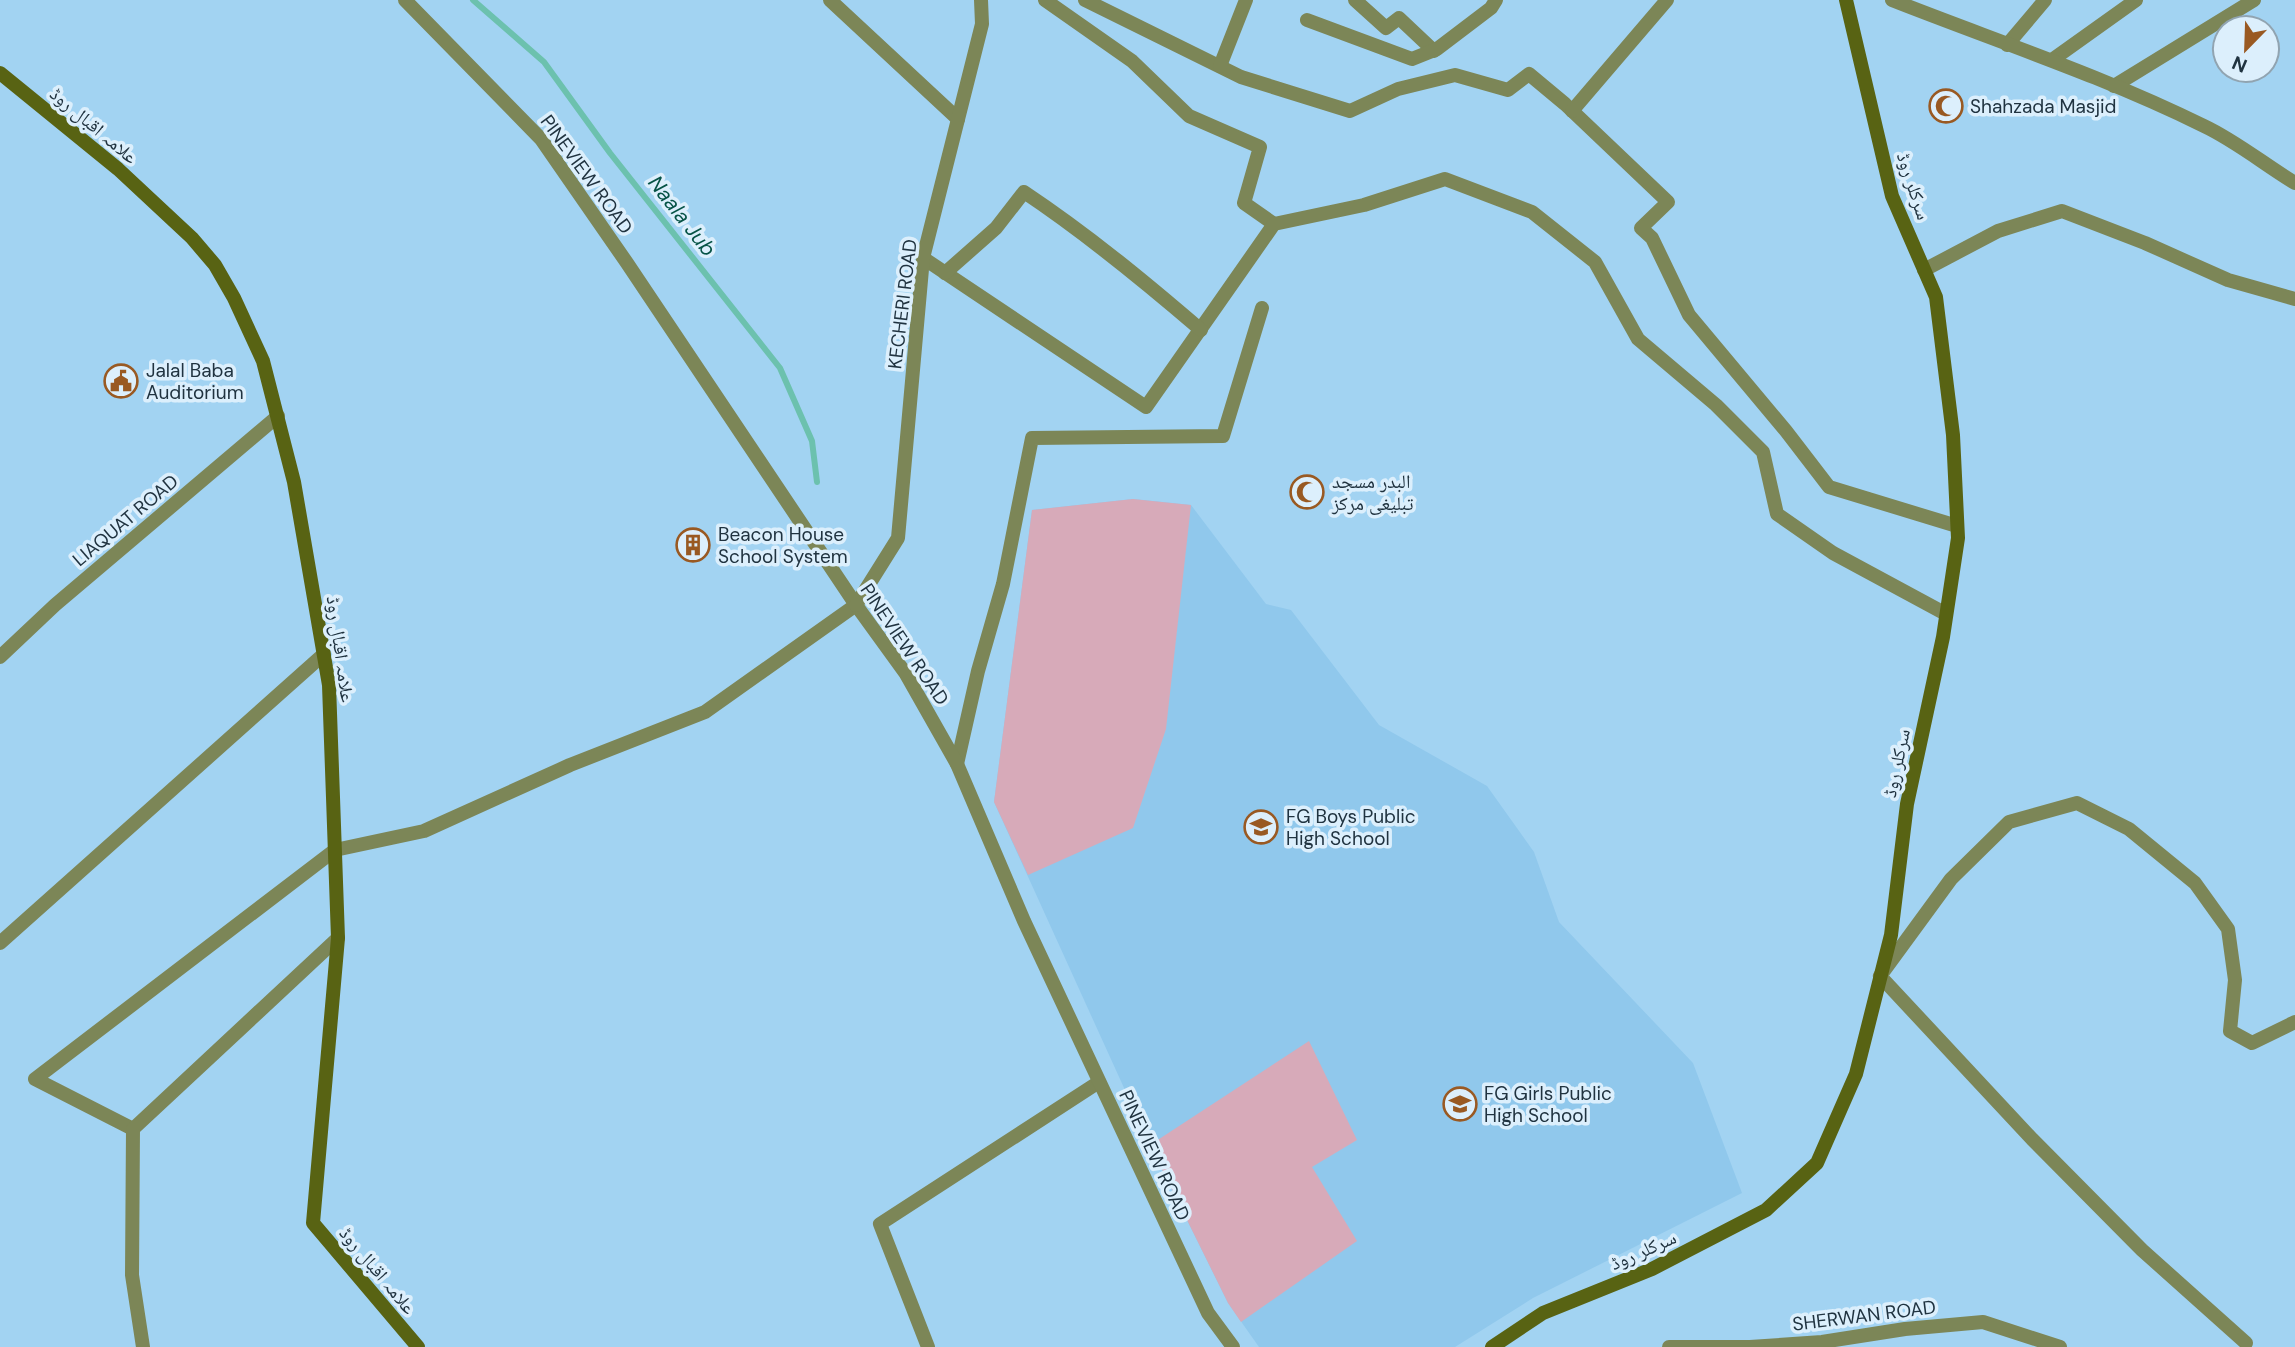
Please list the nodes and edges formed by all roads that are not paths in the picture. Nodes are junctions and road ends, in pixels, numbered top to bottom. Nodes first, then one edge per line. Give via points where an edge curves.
1 (405, 0) edge
2 (830, 0) edge
3 (981, 0) edge
4 (1045, 0) edge
5 (1085, 0) edge
6 (1246, 0) edge
7 (1355, 0) edge
8 (1496, 0) edge
9 (1667, 0) edge
10 (1846, 0) edge
11 (1892, 0) edge
12 (2045, 0) edge
13 (2136, 0) edge
14 (2254, 0) edge
15 (1307, 20) dead end
16 (2007, 45) junction
17 (1434, 51) junction
18 (2052, 60) junction
19 (1220, 66) junction
20 (0, 73) edge
21 (2114, 86) junction
22 (1572, 111) junction
23 (958, 119) junction
24 (2295, 183) edge
25 (1274, 224) junction
26 (923, 258) junction
27 (1924, 270) junction
28 (945, 273) junction
29 (2295, 299) edge
30 (1262, 308) dead end
31 (1201, 330) junction
32 (278, 416) junction
33 (1957, 526) junction
34 (856, 605) junction
35 (1946, 614) junction
36 (324, 654) junction
37 (0, 657) edge
38 (957, 764) junction
39 (335, 850) junction
40 (338, 938) junction
41 (0, 943) edge
42 (1881, 976) junction
43 (2295, 1022) edge
44 (1099, 1082) junction
45 (133, 1129) junction
46 (2246, 1343) dead end
47 (143, 1347) edge
48 (418, 1347) edge
49 (928, 1347) edge
50 (1233, 1347) edge
51 (1492, 1347) edge
52 (1669, 1347) edge
53 (2060, 1347) edge

1 - 34 street, PINEVIEW ROAD via 541,138
2 - 23 street
3 - 23 street, KECHERI ROAD via 982,23
4 - 25 street via 1132,61 1189,116 1260,147 1244,203
5 - 19 street
6 - 19 street
7 - 17 street via 1386,28 1399,18
8 - 17 street
9 - 22 street
10 - 27 main road, سرکلر روڈ via 1892,196
11 - 16 street
12 - 16 street
13 - 18 street
14 - 21 street
15 - 17 street via 1412,59
16 - 18 street
18 - 21 street
19 - 22 street via 1241,77 1350,111 1398,89 1455,75 1508,90 1529,74
20 - 32 main road, علامہ اقبال روڈ via 118,169 192,237 215,265 263,361
21 - 24 street via 2206,127
22 - 33 street via 1668,202 1640,228 1651,238 1689,316 1829,487
23 - 26 street, KECHERI ROAD
25 - 31 street
25 - 35 street via 1364,205 1445,179 1532,212 1595,262 1639,339 1763,452 1777,514 1833,553
26 - 28 street
26 - 34 street, KECHERI ROAD via 898,538
27 - 29 street via 1998,232 2062,211 2228,280
27 - 33 main road, سرکلر روڈ via 1936,297 1953,435
28 - 31 street via 1146,407
28 - 31 street via 996,228 1024,192 1067,220
30 - 38 street via 1223,436 1032,438 1003,584
32 - 36 main road, علامہ اقبال روڈ
32 - 37 street, LIAQUAT ROAD
33 - 35 main road, سرکلر روڈ
34 - 38 street, PINEVIEW ROAD via 906,674
34 - 39 street via 705,712 570,765 424,831
35 - 42 main road, سرکلر روڈ via 1907,804 1891,935
36 - 39 main road, علامہ اقبال روڈ
36 - 41 street
38 - 44 street, PINEVIEW ROAD
39 - 40 main road, علامہ اقبال روڈ
39 - 45 street via 35,1079
40 - 45 street
40 - 48 main road, علامہ اقبال روڈ via 313,1223
42 - 43 street via 1951,879 2009,822 2077,803 2129,829 2195,883 2228,929 2235,981 2230,1031 2252,1043
42 - 46 street via 2142,1250
42 - 51 main road, سرکلر روڈ via 1856,1074 1817,1163 1751,1220 1651,1269 1543,1313
44 - 49 street via 880,1224
44 - 50 street, PINEVIEW ROAD via 1208,1313
45 - 47 street via 132,1275
52 - 53 street, SHERWAN ROAD via 1822,1342 1983,1322

